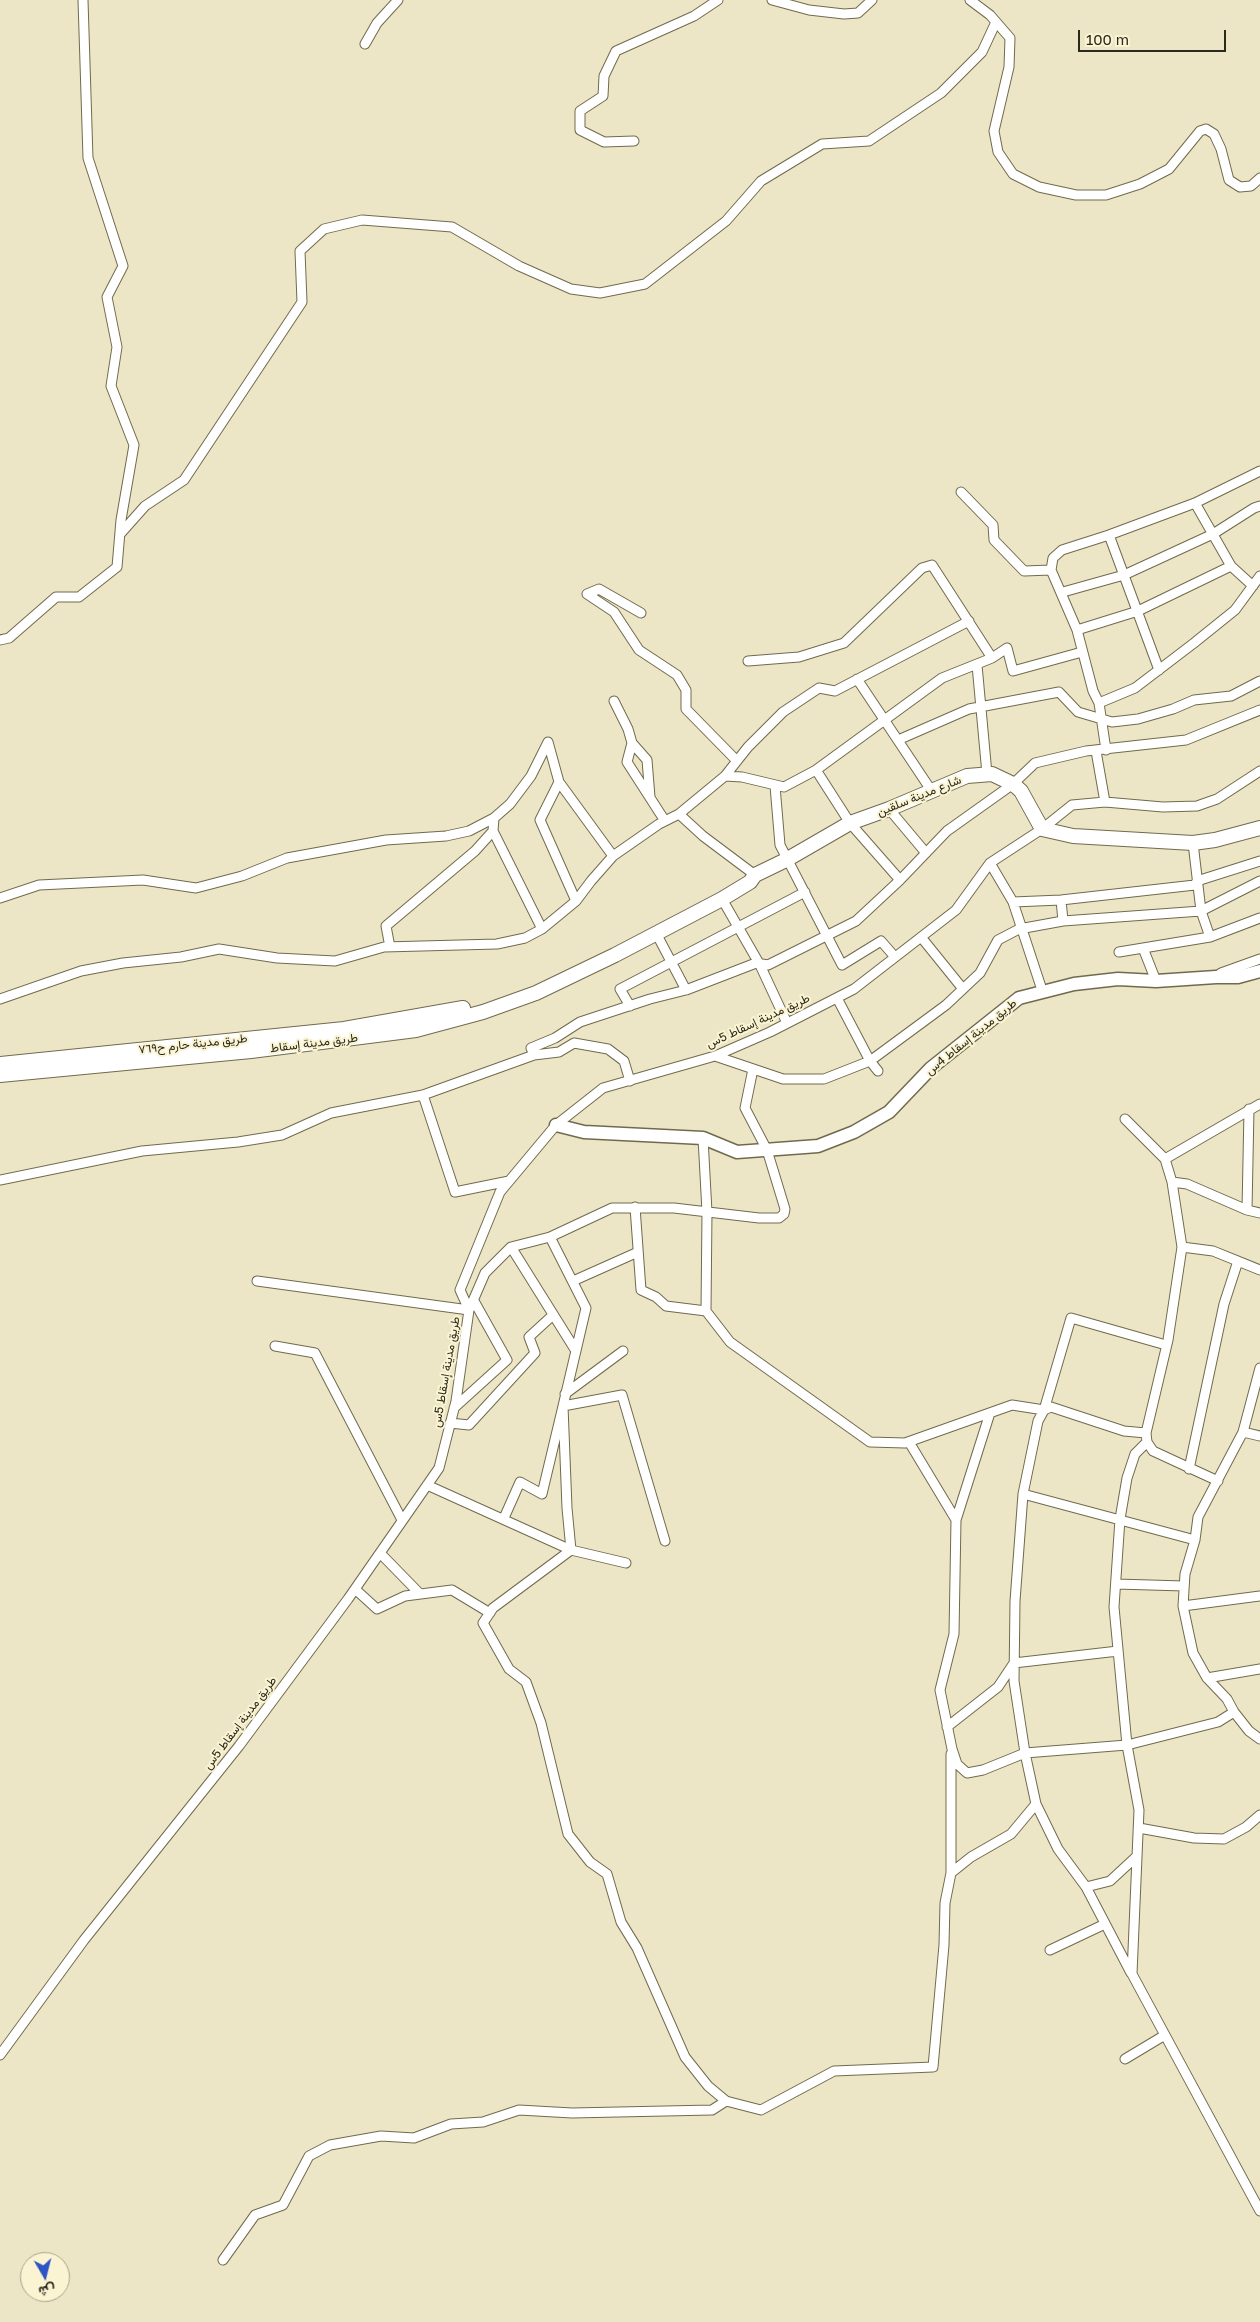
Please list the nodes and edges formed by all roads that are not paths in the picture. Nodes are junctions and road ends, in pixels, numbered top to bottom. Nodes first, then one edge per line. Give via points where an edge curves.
1 (82, 0) edge
2 (398, 0) edge
3 (718, 0) edge
4 (772, 0) edge
5 (872, 0) edge
6 (970, 0) edge
7 (996, 22) junction
8 (365, 44) dead end
9 (634, 141) dead end
10 (1260, 178) edge
11 (1260, 471) edge
12 (961, 492) dead end
13 (1195, 502) junction
14 (1260, 506) edge
15 (121, 533) junction
16 (1213, 534) junction
17 (1109, 535) junction
18 (1231, 566) junction
19 (1052, 570) junction
20 (1124, 575) junction
21 (1260, 576) edge
22 (1253, 586) junction
23 (1063, 592) junction
24 (1138, 612) junction
25 (642, 613) dead end
26 (969, 621) junction
27 (1077, 630) junction
28 (0, 640) edge
29 (1082, 652) junction
30 (992, 658) junction
31 (748, 661) dead end
32 (977, 665) junction
33 (1160, 670) junction
34 (857, 679) junction
35 (1260, 681) edge
36 (614, 701) dead end
37 (1099, 704) junction
38 (981, 706) junction
39 (1260, 710) edge
40 (886, 718) junction
41 (1101, 718) junction
42 (898, 740) junction
43 (632, 743) junction
44 (1096, 750) junction
45 (1106, 750) junction
46 (737, 761) junction
47 (816, 770) junction
48 (1260, 771) edge
49 (987, 774) junction
50 (725, 776) junction
51 (560, 782) junction
52 (1013, 784) junction
53 (775, 786) junction
54 (931, 790) junction
55 (650, 797) junction
56 (1105, 802) junction
57 (889, 809) junction
58 (679, 814) junction
59 (494, 818) junction
60 (665, 821) junction
61 (850, 823) junction
62 (1260, 828) edge
63 (1042, 829) junction
64 (493, 831) junction
65 (1193, 843) junction
66 (926, 853) junction
67 (613, 856) junction
68 (786, 860) junction
69 (1260, 861) edge
70 (990, 863) junction
71 (755, 874) junction
72 (900, 880) junction
73 (1197, 881) junction
74 (1260, 881) edge
75 (805, 892) junction
76 (0, 898) edge
77 (722, 899) junction
78 (1061, 900) junction
79 (576, 901) junction
80 (1013, 902) junction
81 (1201, 911) junction
82 (1260, 918) edge
83 (1063, 921) junction
84 (738, 928) junction
85 (1022, 928) junction
86 (542, 929) junction
87 (656, 933) junction
88 (827, 936) junction
89 (921, 937) junction
90 (1210, 937) junction
91 (390, 947) junction
92 (1143, 948) junction
93 (1119, 952) dead end
94 (615, 955) junction
95 (895, 957) junction
96 (1260, 959) edge
97 (672, 963) junction
98 (760, 965) junction
99 (1260, 971) edge
100 (1216, 977) junction
101 (1156, 981) junction
102 (963, 989) junction
103 (686, 990) junction
104 (1042, 990) junction
105 (837, 998) junction
106 (0, 999) edge
107 (630, 1006) junction
108 (787, 1023) junction
109 (534, 1055) junction
110 (715, 1056) junction
111 (870, 1061) junction
112 (0, 1064) edge
113 (753, 1069) junction
114 (878, 1071) dead end
115 (0, 1075) edge
116 (630, 1081) junction
117 (423, 1096) junction
118 (1260, 1104) edge
119 (1249, 1109) junction
120 (1125, 1119) dead end
121 (556, 1125) junction
122 (703, 1138) junction
123 (767, 1150) junction
124 (1165, 1159) junction
125 (0, 1180) edge
126 (509, 1181) junction
127 (1172, 1182) junction
128 (635, 1207) junction
129 (1247, 1210) junction
130 (707, 1212) junction
131 (1260, 1213) edge
132 (550, 1237) junction
133 (511, 1247) junction
134 (1182, 1248) junction
135 (638, 1252) junction
136 (1238, 1261) junction
137 (1260, 1270) edge
138 (257, 1281) dead end
139 (573, 1281) junction
140 (474, 1301) junction
141 (469, 1310) junction
142 (706, 1311) junction
143 (553, 1315) junction
144 (1166, 1345) junction
145 (275, 1346) dead end
146 (576, 1351) junction
147 (623, 1351) dead end
148 (1260, 1368) edge
149 (565, 1394) junction
150 (563, 1406) junction
151 (454, 1409) junction
152 (1044, 1410) junction
153 (990, 1413) junction
154 (450, 1423) junction
155 (1243, 1432) junction
156 (1260, 1436) edge
157 (1146, 1437) junction
158 (909, 1442) junction
159 (1189, 1469) junction
160 (1218, 1481) junction
161 (426, 1485) junction
162 (1023, 1494) junction
163 (504, 1518) junction
164 (1120, 1519) junction
165 (402, 1520) junction
166 (956, 1520) junction
167 (1196, 1540) junction
168 (665, 1541) dead end
169 (570, 1550) junction
170 (380, 1552) junction
171 (626, 1563) dead end
172 (1116, 1584) junction
173 (1184, 1586) junction
174 (354, 1589) junction
175 (420, 1594) junction
176 (1260, 1596) edge
177 (1183, 1606) junction
178 (490, 1613) junction
179 (1118, 1651) junction
180 (1014, 1663) junction
181 (1260, 1669) edge
182 (1207, 1678) junction
183 (1234, 1712) junction
184 (947, 1727) junction
185 (1260, 1729) edge
186 (1249, 1731) junction
187 (1260, 1740) edge
188 (1127, 1745) junction
189 (952, 1749) junction
190 (1025, 1753) junction
191 (1036, 1804) junction
192 (1260, 1815) edge
193 (1139, 1828) junction
194 (1137, 1856) junction
195 (951, 1873) junction
196 (1086, 1887) junction
197 (1105, 1924) junction
198 (1050, 1950) dead end
199 (1132, 1974) junction
200 (1165, 2035) junction
201 (0, 2055) edge
202 (1125, 2059) dead end
203 (726, 2101) junction
204 (1260, 2211) edge
205 (224, 2260) dead end

1 - 15 street via 88,158 123,266 107,297 117,347 111,386 134,445
2 - 8 street via 377,23
3 - 9 street via 694,16 616,51 604,76 603,96 580,111 580,130 604,142
4 - 5 street via 810,10 844,14 858,13
6 - 7 street
7 - 10 street via 1010,38 1010,47 1009,67 994,131 998,152 1013,174 1039,187 1076,195 1106,195 1140,184 1169,169 1200,131 1206,129 1214,134 1222,149 1229,180 1240,187 1251,186
7 - 15 street via 982,52 941,93 869,141 822,144 761,181 726,221 645,284 600,293 571,289 519,266 452,227 362,220 324,229 300,251 302,302 184,480 145,506
11 - 13 street
12 - 19 street via 993,525 994,540 1024,571
13 - 16 street
13 - 17 street
14 - 16 street
15 - 28 street via 117,567 79,597 56,597 9,638
16 - 18 street
16 - 20 street
17 - 19 street via 1062,550 1054,558
17 - 20 street
18 - 22 street
18 - 24 street
19 - 23 street
20 - 23 street
20 - 24 street
21 - 22 street
22 - 33 street via 1235,610
23 - 27 street
24 - 27 street
24 - 33 street
25 - 46 street via 599,589 587,594 614,612 640,650 677,675 686,690 686,709
26 - 30 street
26 - 31 street via 932,565 922,568 844,643 799,657
26 - 34 street
27 - 29 street
29 - 30 street via 1013,671 1007,648
29 - 37 street via 1092,691
30 - 32 street
32 - 38 street
32 - 40 street via 942,678
33 - 37 street via 1135,688
34 - 40 street
34 - 46 street via 835,691 819,688 783,712
35 - 41 street via 1231,696 1194,700 1138,719 1112,722
36 - 43 street
37 - 41 street
38 - 41 street via 1059,692 1078,712
38 - 42 street via 969,708
38 - 49 street
39 - 45 street via 1186,740
40 - 42 street
40 - 47 street
41 - 45 street
42 - 54 street
43 - 55 street via 647,760
43 - 55 street via 627,762
44 - 45 street
44 - 52 street via 1035,763
44 - 56 street
46 - 50 street
47 - 53 street via 784,786
47 - 61 street
48 - 56 street, طريق مدينة إسقاط 5س via 1217,799 1197,806
49 - 52 main road, شارع مدينة سلقين
49 - 54 main road, شارع مدينة سلقين via 967,776
50 - 53 street
50 - 58 street
51 - 59 street via 548,742 531,776 510,804
51 - 67 street
51 - 79 street via 540,820
52 - 63 main road, شارع مدينة سلقين via 1021,791
52 - 66 street via 947,831
53 - 68 street via 780,845
54 - 57 main road, شارع مدينة سلقين
55 - 60 street
56 - 63 street, طريق مدينة إسقاط 5س via 1072,805
57 - 61 main road, شارع مدينة سلقين
57 - 66 street
58 - 60 street
58 - 71 street
59 - 64 street
59 - 76 street via 469,831 446,836 386,840 287,858 242,876 196,888 143,880 39,885
60 - 67 street
61 - 68 main road, شارع مدينة سلقين
61 - 72 street
62 - 65 main road
63 - 65 main road via 1073,836
63 - 70 street, طريق مدينة إسقاط 5س
64 - 86 street
64 - 91 street via 386,926
65 - 73 street
66 - 72 street
67 - 79 street
68 - 71 main road, شارع مدينة سلقين
68 - 75 street
69 - 73 street
70 - 80 street
70 - 89 street, طريق مدينة إسقاط 5س via 956,910
71 - 77 main road, شارع مدينة سلقين via 750,882
72 - 88 street via 856,921
73 - 78 street via 1195,885
73 - 81 street
74 - 81 street
75 - 84 street
75 - 88 street
77 - 84 street
77 - 87 main road, شارع مدينة سلقين
78 - 80 street
78 - 83 street
79 - 86 street
80 - 85 street
81 - 83 street
81 - 90 street
82 - 90 street
83 - 85 street
84 - 97 street
84 - 98 street
85 - 102 street via 998,940 980,973
85 - 104 street
86 - 91 street via 525,938 497,944
87 - 94 main road, شارع مدينة سلقين
87 - 97 street
88 - 95 street via 842,966 882,941
88 - 98 street via 768,965
89 - 95 street, طريق مدينة إسقاط 5س
89 - 102 street
90 - 92 street
91 - 106 street via 335,961 277,958 219,949 81,971
92 - 93 street
92 - 101 street
94 - 112 main road, طريق مدينة حارم ح٧٦٩ via 530,989 451,1011 344,1029
94 - 115 main road, طريق مدينة إسقاط via 536,993 483,1012 416,1030 251,1051
95 - 105 street, طريق مدينة إسقاط 5س
96 - 100 street
97 - 103 street
97 - 107 street via 620,989
98 - 103 street via 756,963
98 - 108 street
99 - 100 street, طريق مدينة إسقاط 4س via 1238,978
100 - 101 street, طريق مدينة إسقاط 4س
101 - 104 street, طريق مدينة إسقاط 4س via 1118,979
102 - 111 street
103 - 107 street
104 - 123 street, طريق مدينة إسقاط 4س via 1019,998 931,1068 889,1112 854,1132 818,1146
105 - 108 street, طريق مدينة إسقاط 5س
105 - 111 street
107 - 109 street via 580,1022 531,1048
108 - 110 street, طريق مدينة إسقاط 5س
109 - 116 street via 558,1052 574,1043 608,1050 624,1061
109 - 117 street
110 - 113 street
110 - 116 street, طريق مدينة إسقاط 5س
111 - 113 street via 824,1080 783,1079
111 - 114 street
113 - 123 street via 745,1108
116 - 121 street, طريق مدينة إسقاط 5س via 603,1088
117 - 125 street via 331,1113 282,1135 142,1151
117 - 126 street via 455,1192
118 - 119 street
119 - 124 street
119 - 129 street
120 - 124 street
121 - 122 street, طريق مدينة إسقاط 4س via 584,1132
121 - 126 street, طريق مدينة إسقاط 5س
122 - 123 street, طريق مدينة إسقاط 4س via 737,1152
122 - 130 street
123 - 130 street via 784,1214 779,1218 759,1218
124 - 127 street
126 - 141 street, طريق مدينة إسقاط 5س via 500,1192 460,1290
127 - 129 street via 1187,1184
127 - 134 street
128 - 130 street
128 - 132 street via 612,1208
128 - 135 street
129 - 131 street
130 - 142 street
132 - 133 street
132 - 139 street
133 - 140 street via 485,1273
133 - 143 street
134 - 136 street via 1213,1251
134 - 144 street
135 - 139 street
135 - 142 street via 641,1290 666,1306
136 - 137 street
136 - 159 street via 1224,1304
138 - 141 street
139 - 146 street via 586,1308
140 - 141 street
140 - 151 street via 507,1360
141 - 151 street, طريق مدينة إسقاط 5س
142 - 158 street via 730,1342 870,1442
143 - 146 street
143 - 154 street via 529,1337 535,1353 469,1425
144 - 152 street via 1071,1318
144 - 157 street
145 - 165 street via 315,1353
146 - 149 street
147 - 149 street
148 - 155 street
149 - 150 street
150 - 163 street via 542,1494 520,1482
150 - 168 street via 622,1395
150 - 169 street
151 - 154 street, طريق مدينة إسقاط 5س
152 - 153 street via 1012,1405
152 - 157 street via 1051,1407
152 - 162 street via 1038,1421
153 - 158 street
153 - 166 street
154 - 161 street, طريق مدينة إسقاط 5س via 439,1468
155 - 156 street
155 - 160 street
157 - 159 street via 1153,1451
157 - 164 street via 1135,1454 1127,1478
158 - 166 street
159 - 160 street
160 - 167 street via 1198,1517
161 - 163 street
161 - 165 street, طريق مدينة إسقاط 5س
162 - 164 street
162 - 180 street
163 - 169 street
164 - 167 street
164 - 172 street
165 - 170 street, طريق مدينة إسقاط 5س
166 - 184 street via 954,1634 940,1690
167 - 173 street
169 - 171 street
169 - 178 street
170 - 174 street, طريق مدينة إسقاط 5س
170 - 175 street
172 - 173 street
172 - 179 street via 1114,1607
173 - 177 street
174 - 175 street via 377,1609 405,1596
174 - 201 street, طريق مدينة إسقاط 5س via 239,1746 84,1940
175 - 178 street via 452,1590
176 - 177 street
177 - 182 street via 1193,1653
178 - 203 street via 484,1623 509,1669 526,1682 541,1723 568,1834 590,1862 607,1874 621,1922 637,1948 685,2056 708,2086
179 - 180 street
179 - 188 street
180 - 184 street via 998,1687
180 - 190 street
181 - 182 street
182 - 183 street
183 - 186 street
183 - 188 street via 1218,1722
184 - 189 street
185 - 186 street
186 - 187 street
188 - 190 street
188 - 193 street via 1139,1810
189 - 190 street via 957,1764 967,1773
189 - 195 street
190 - 191 street
191 - 195 street via 1011,1834 971,1857
191 - 196 street via 1058,1849
192 - 193 street via 1246,1827 1224,1838 1194,1838
193 - 194 street
194 - 196 street via 1110,1881
194 - 199 street
195 - 203 street via 945,1903 933,2067 834,2071 761,2110
196 - 197 street
197 - 198 street
197 - 199 street
199 - 200 street
200 - 202 street
200 - 204 street
203 - 205 street via 712,2110 572,2113 520,2110 483,2122 451,2124 414,2138 381,2136 330,2145 309,2156 283,2205 255,2215

